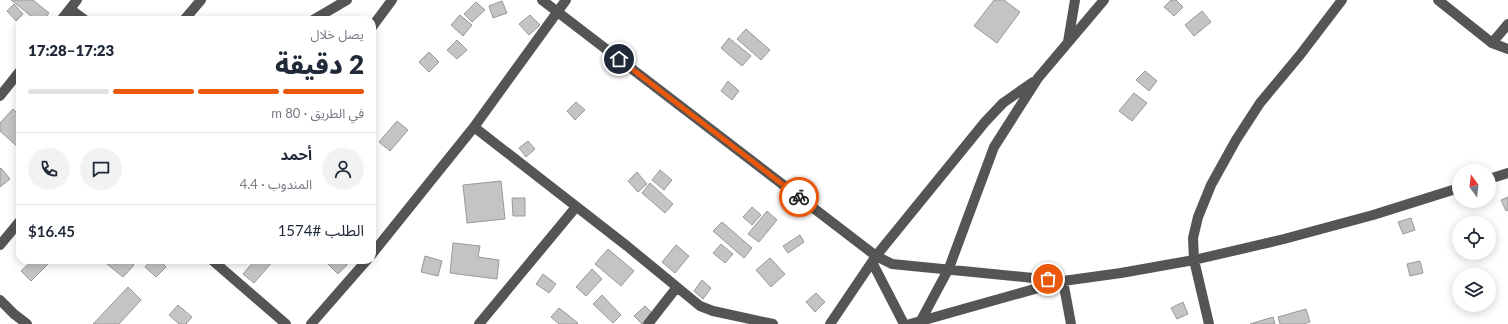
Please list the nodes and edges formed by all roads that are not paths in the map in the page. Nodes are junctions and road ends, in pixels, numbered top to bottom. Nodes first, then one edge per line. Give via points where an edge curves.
1 (77, 0) edge
2 (201, 0) edge
3 (347, 0) edge
4 (392, 0) edge
5 (542, 0) edge
6 (566, 0) edge
7 (1075, 0) edge
8 (1104, 0) edge
9 (1342, 0) edge
10 (1438, 0) edge
11 (70, 9) junction
12 (558, 12) junction
13 (64, 16) edge
14 (80, 16) edge
15 (187, 16) edge
16 (320, 16) edge
17 (376, 22) edge
18 (1508, 24) edge
19 (1068, 42) junction
20 (1492, 43) junction
21 (1508, 49) edge
22 (16, 76) edge
23 (1038, 78) junction
24 (0, 96) edge
25 (474, 127) junction
26 (1508, 173) edge
27 (1496, 177) edge
28 (1452, 190) edge
29 (576, 207) junction
30 (16, 226) edge
31 (0, 245) edge
32 (376, 249) edge
33 (874, 259) junction
34 (1194, 260) junction
35 (217, 264) edge
36 (364, 264) edge
37 (948, 268) junction
38 (1063, 280) junction
39 (677, 287) junction
40 (0, 300) edge
41 (14, 319) edge
42 (916, 323) edge
43 (27, 324) edge
44 (286, 324) edge
45 (311, 324) edge
46 (479, 324) edge
47 (648, 324) edge
48 (773, 324) edge
49 (830, 324) edge
50 (904, 324) edge
51 (1071, 324) edge
52 (1209, 324) edge

1 - 11 street
2 - 15 street
3 - 16 street
4 - 17 street
5 - 12 street
6 - 12 street
7 - 19 street
8 - 19 street
9 - 34 street via 1260,103 1229,153 1211,185 1198,217 1193,238
10 - 20 street
11 - 13 street
11 - 14 street
12 - 25 street
12 - 33 street
18 - 20 street
19 - 23 street
20 - 21 street
22 - 24 street
23 - 33 street via 1004,103 985,122
23 - 37 street via 994,147
25 - 29 street
25 - 32 street
26 - 27 street
28 - 34 street via 1306,233
29 - 39 street
29 - 46 street
30 - 31 street
33 - 37 street via 892,264
33 - 49 street
33 - 50 street
34 - 38 street
34 - 52 street
35 - 44 street
36 - 45 street
37 - 38 street
37 - 42 street
38 - 42 street
38 - 51 street
39 - 47 street
39 - 48 street via 700,306
40 - 41 street
41 - 43 street

